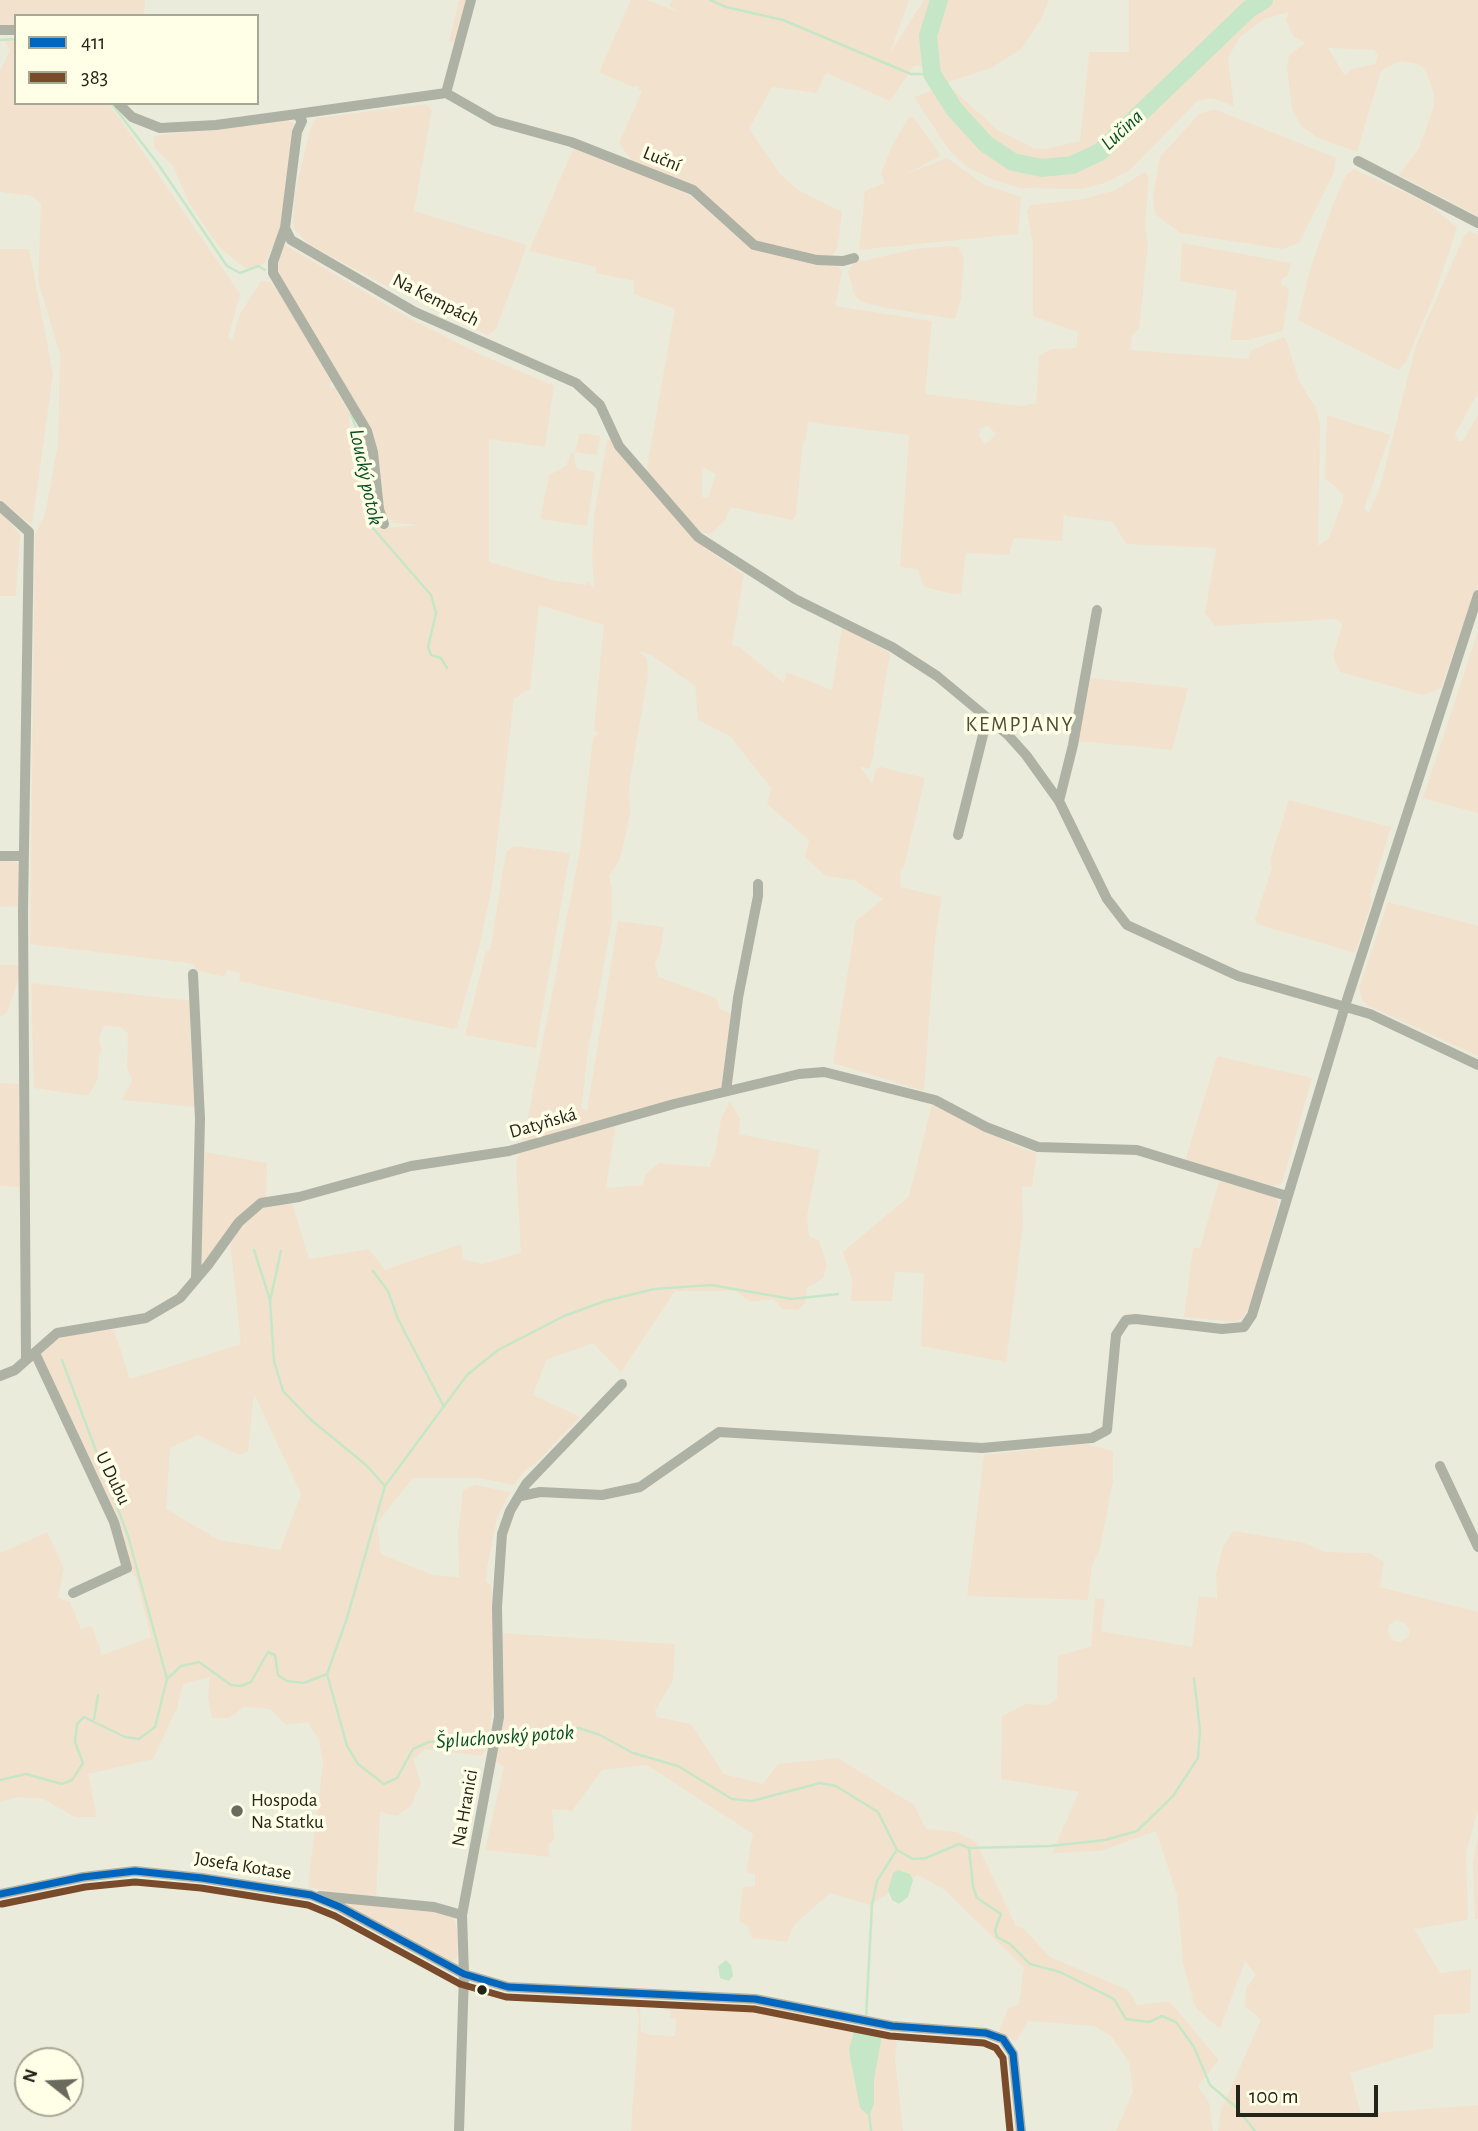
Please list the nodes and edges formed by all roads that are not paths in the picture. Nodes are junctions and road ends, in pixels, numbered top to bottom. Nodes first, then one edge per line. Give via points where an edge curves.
1 (471, 0) edge
2 (446, 93) junction
3 (120, 105) edge
4 (297, 114) junction
5 (1358, 161) dead end
6 (1478, 223) edge
7 (285, 228) junction
8 (854, 258) dead end
9 (0, 506) edge
10 (384, 524) dead end
11 (1478, 595) edge
12 (1097, 610) dead end
13 (987, 719) junction
14 (1059, 801) junction
15 (958, 835) dead end
16 (0, 856) edge
17 (23, 856) junction
18 (758, 884) dead end
19 (193, 974) dead end
20 (1345, 1006) junction
21 (1478, 1065) edge
22 (726, 1091) junction
23 (1287, 1196) junction
24 (196, 1279) junction
25 (30, 1356) junction
26 (0, 1376) edge
27 (622, 1384) dead end
28 (1440, 1466) dead end
29 (521, 1496) junction
30 (1478, 1547) edge
31 (73, 1593) dead end
32 (0, 1894) edge
33 (311, 1895) junction
34 (462, 1915) junction
35 (464, 1974) junction
36 (459, 2131) edge
37 (1021, 2131) edge

1 - 2 street
2 - 4 street
2 - 8 street, Luční via 495,121 571,142 693,190 754,245 817,260
3 - 4 street via 132,117 160,128
4 - 7 street via 302,121
5 - 6 street
7 - 10 street via 273,273 367,431
7 - 13 street, Na Kempách via 291,240 415,312 576,383 600,405 619,446 698,537 795,599 892,647 937,676
9 - 17 street via 29,531
11 - 20 street
12 - 14 street via 1076,734
13 - 14 street, Na Kempách via 1017,744
13 - 15 street
14 - 20 street, Na Kempách via 1107,899 1127,925 1238,976
16 - 17 street
17 - 25 street
18 - 22 street
19 - 24 street via 200,1119
20 - 21 street, Na Kempách
20 - 23 street
22 - 23 street, Datyňská via 824,1072 935,1100 1038,1147 1137,1150
22 - 24 street, Datyňská via 509,1151 411,1166 261,1203 239,1222
23 - 29 street via 1252,1315 1244,1327 1222,1329 1136,1318 1122,1324 1116,1335 1107,1430 1092,1438 982,1448 719,1432 640,1487 602,1495 540,1492
24 - 25 street, Datyňská via 180,1298 146,1318 57,1333
25 - 26 street, Datyňská via 16,1370
25 - 31 street, U Dubu via 114,1522 127,1568
27 - 29 street, Na Hranici via 537,1470
28 - 30 street
29 - 34 street, Na Hranici via 506,1520 500,1552 499,1717
32 - 33 street, Josefa Kotase via 135,1871
33 - 34 street via 434,1907
33 - 35 street, Josefa Kotase
34 - 35 street, Na Hranici
35 - 36 street, Na Hranici
35 - 37 street, Josefa Kotase via 508,1987 755,1999 892,2026 994,2035 1003,2039 1013,2054

